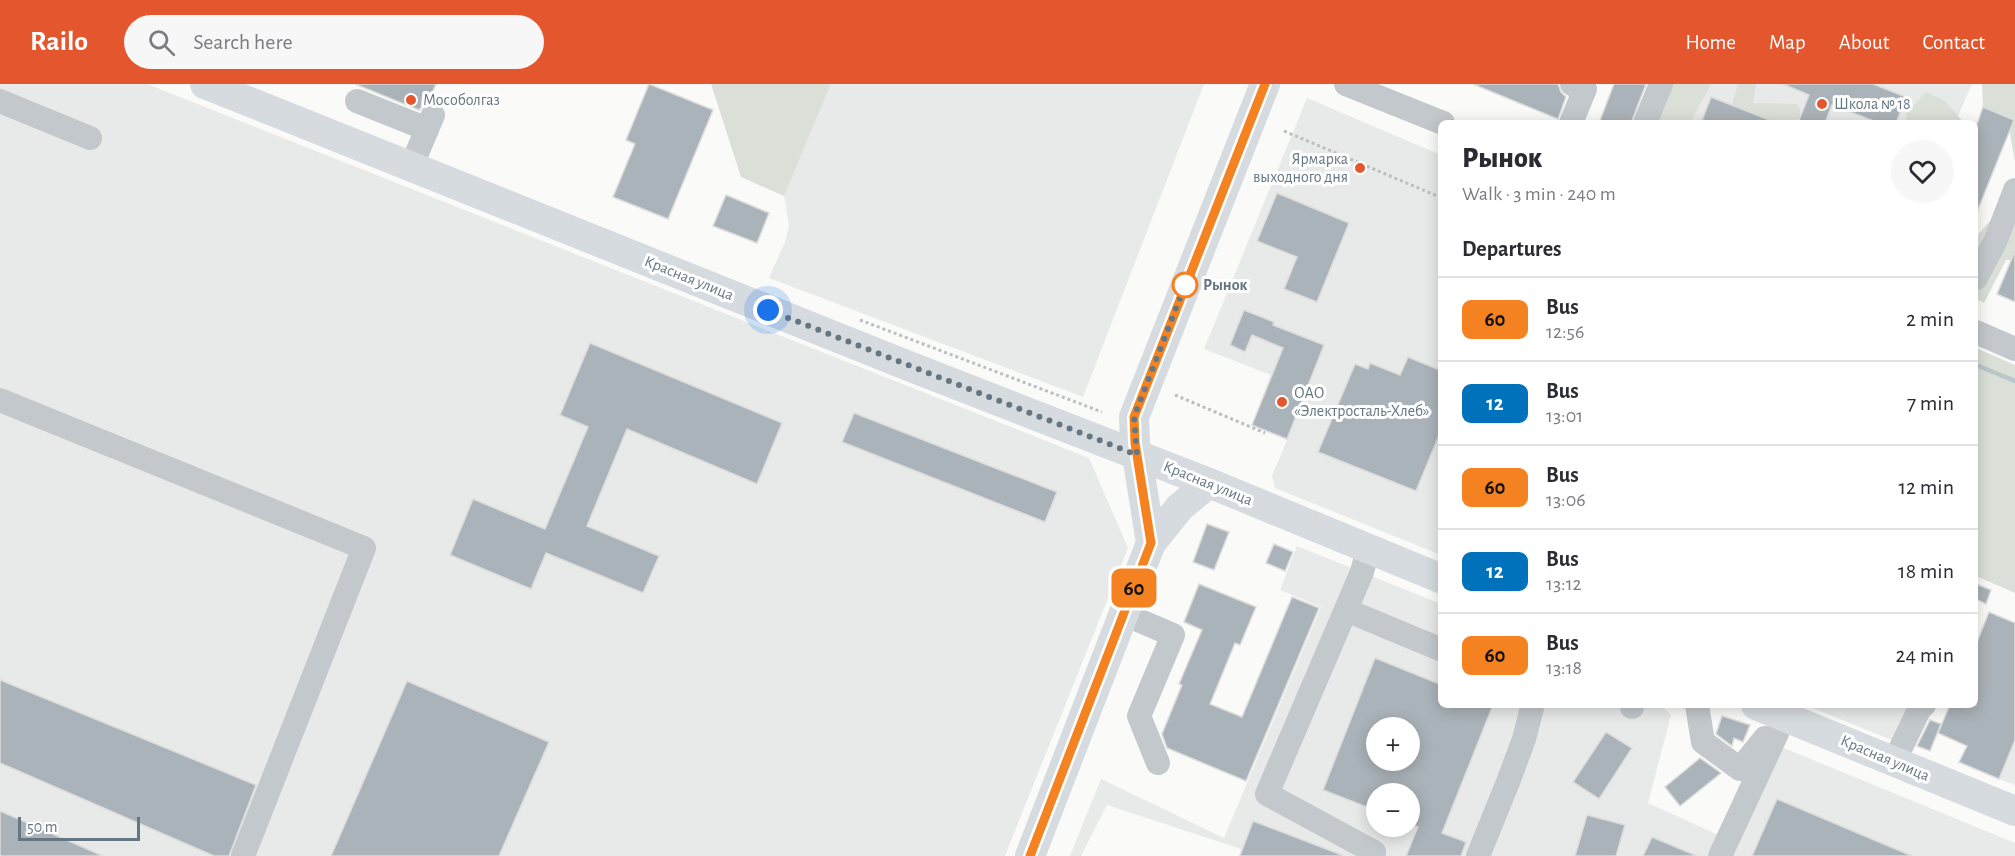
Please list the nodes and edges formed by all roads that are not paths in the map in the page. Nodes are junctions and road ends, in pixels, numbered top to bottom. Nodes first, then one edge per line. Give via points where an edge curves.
1 (205, 84) edge
2 (1265, 84) edge
3 (1346, 84) edge
4 (1572, 84) edge
5 (1661, 84) edge
6 (0, 101) edge
7 (357, 101) dead end
8 (1572, 120) edge
9 (1646, 120) edge
10 (1438, 121) edge
11 (90, 138) dead end
12 (411, 167) junction
13 (2015, 190) edge
14 (2005, 246) edge
15 (1978, 276) edge
16 (1978, 333) edge
17 (2015, 349) edge
18 (0, 400) edge
19 (1137, 455) junction
20 (1209, 483) junction
21 (1151, 543) junction
22 (1368, 549) junction
23 (1438, 577) edge
24 (1346, 610) junction
25 (1124, 614) junction
26 (1438, 648) edge
27 (1532, 708) edge
28 (1697, 708) edge
29 (1764, 708) edge
30 (1920, 708) edge
31 (1785, 716) junction
32 (1894, 762) junction
33 (1158, 764) dead end
34 (2015, 811) edge
35 (243, 856) edge
36 (1030, 856) edge
37 (1372, 856) edge
38 (1478, 856) edge
39 (1720, 856) edge

1 - 12 main road, Красная улица
2 - 19 main road via 1137,405 1133,428
3 - 10 street
4 - 8 street via 1585,89
5 - 9 street
6 - 11 street
7 - 12 street via 430,122
12 - 19 main road, Красная улица
13 - 14 street
14 - 15 street
16 - 17 street
18 - 35 street via 364,548
19 - 20 main road, Красная улица
19 - 21 main road
20 - 21 main road via 1180,507
20 - 22 main road, Красная улица
21 - 25 main road
22 - 23 main road, Красная улица
22 - 24 street
24 - 26 street
24 - 37 street via 1267,794 1374,852
25 - 33 street via 1181,637 1139,716
25 - 36 main road
27 - 38 street via 1524,739
28 - 31 street via 1703,742 1740,769
29 - 31 main road, Красная улица
30 - 32 street
31 - 32 main road, Красная улица
31 - 39 street
32 - 34 main road, Красная улица

